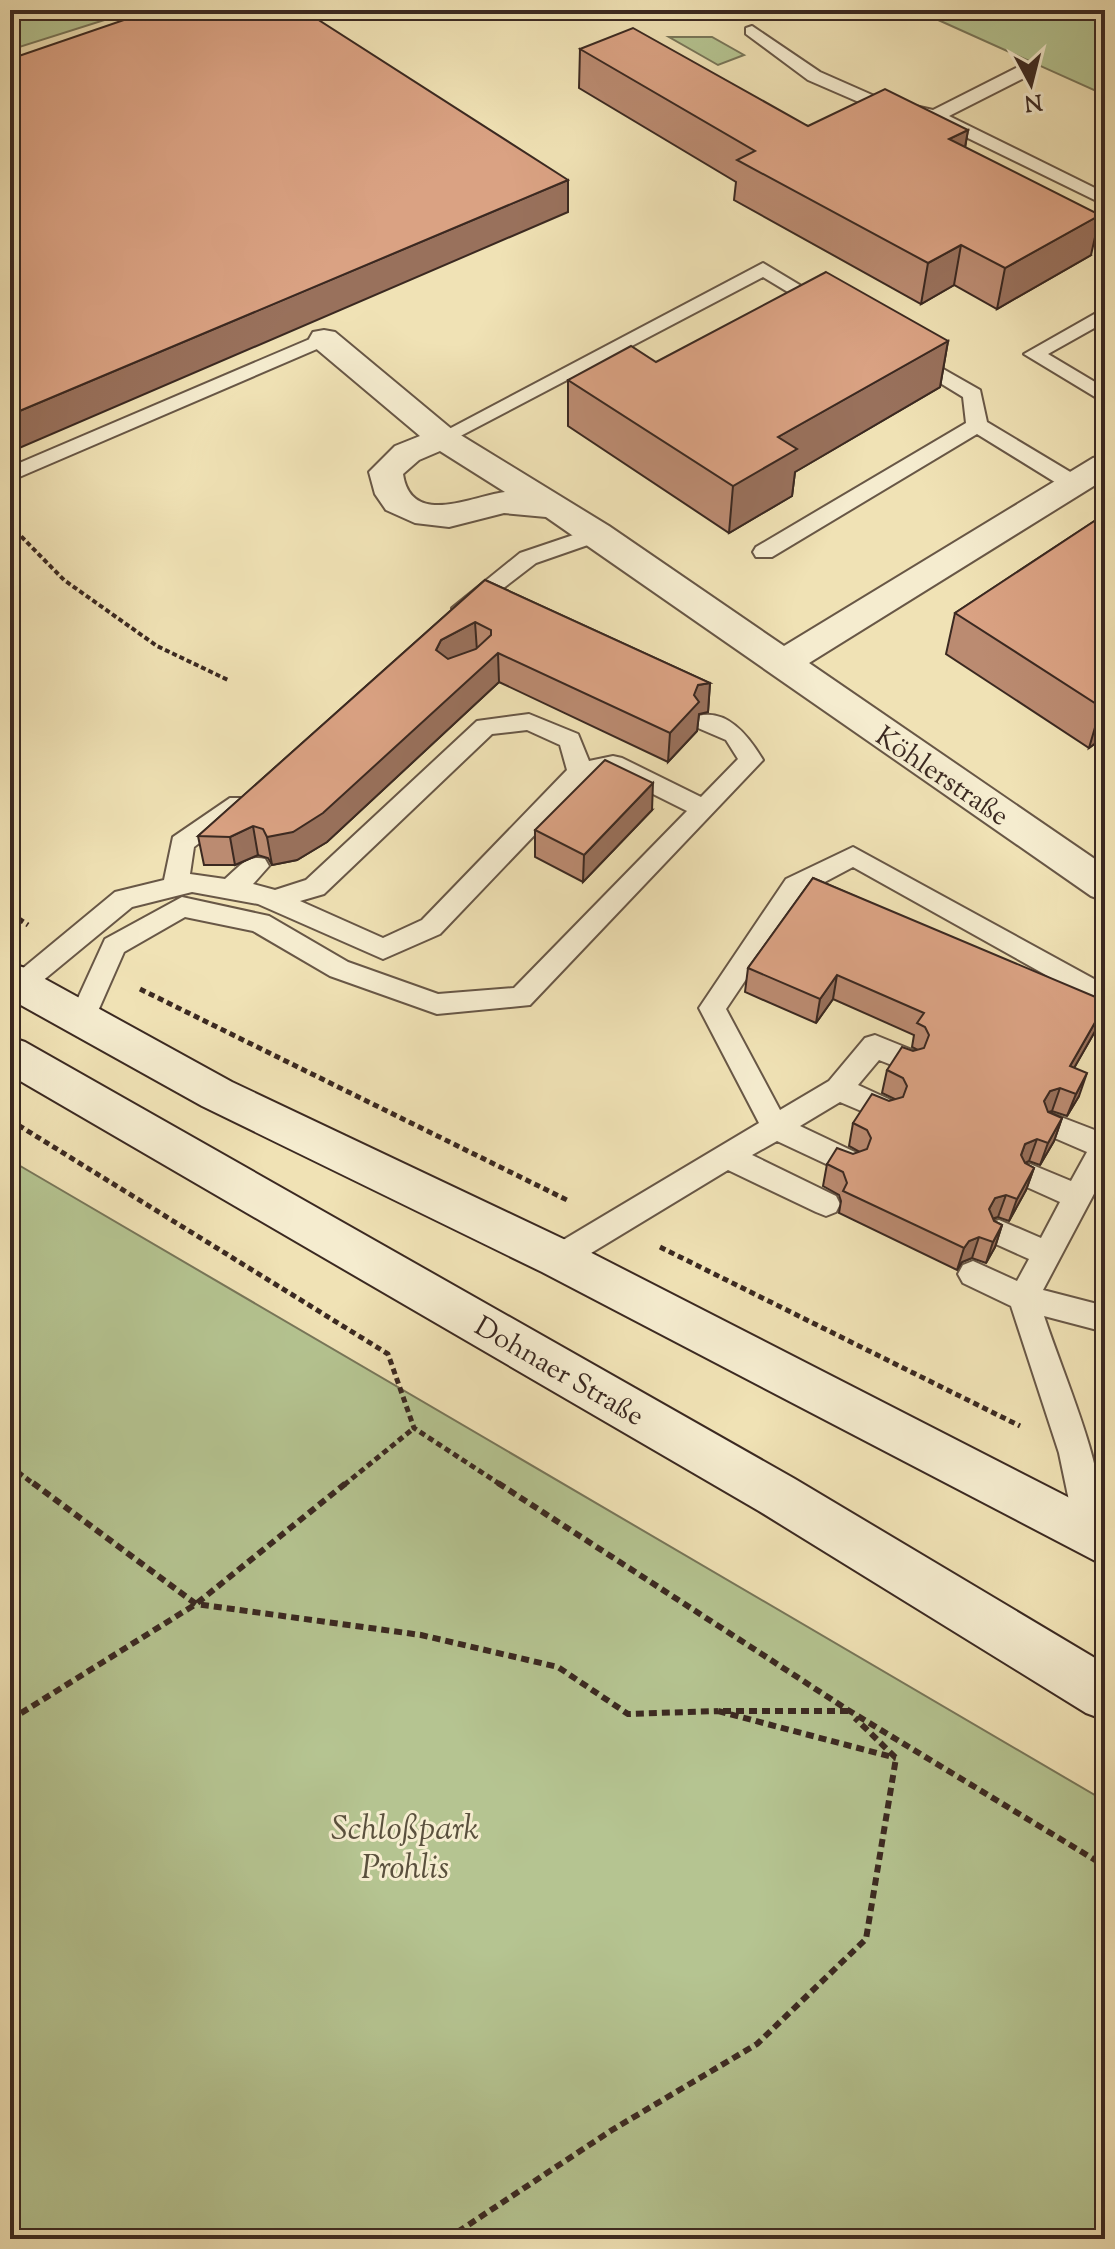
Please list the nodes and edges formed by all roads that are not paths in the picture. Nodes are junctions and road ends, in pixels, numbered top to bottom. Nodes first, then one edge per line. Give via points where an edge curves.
1 (752, 31) dead end
2 (1026, 70) dead end
3 (935, 116) junction
4 (1105, 200) edge
5 (1105, 314) edge
6 (842, 316) edge
7 (324, 339) joint
8 (895, 347) edge
9 (1105, 397) edge
10 (977, 425) junction
11 (442, 438) junction
12 (1105, 465) edge
13 (10, 475) edge
14 (1074, 484) junction
15 (555, 508) junction
16 (597, 534) junction
17 (764, 552) dead end
18 (445, 624) edge
19 (781, 664) junction
20 (706, 722) dead end
21 (580, 772) junction
22 (256, 788) edge
23 (703, 808) junction
24 (256, 866) dead end
25 (176, 886) junction
26 (1105, 886) edge
27 (231, 889) junction
28 (273, 900) junction
29 (15, 982) edge
30 (1105, 998) edge
31 (81, 1020) junction
32 (10, 1054) edge
33 (907, 1060) edge
34 (839, 1089) junction
35 (885, 1110) edge
36 (1053, 1125) edge
37 (775, 1127) junction
38 (1104, 1146) edge
39 (728, 1157) junction
40 (849, 1162) edge
41 (1030, 1176) edge
42 (1077, 1197) junction
43 (826, 1204) dead end
44 (999, 1232) edge
45 (1047, 1254) junction
46 (558, 1258) junction
47 (973, 1274) dead end
48 (1023, 1298) junction
49 (1105, 1319) edge
50 (1098, 1538) edge
51 (1105, 1694) edge

1 - 3 lane via 814,76 874,102
2 - 3 lane
3 - 4 lane
5 - 9 lane via 1034,354
6 - 11 lane via 763,269
7 - 11 street, Köhlerstraße
7 - 13 lane
8 - 10 lane via 973,394
10 - 14 lane
10 - 17 lane
11 - 15 street, Köhlerstraße
11 - 15 street, Köhlerstraße via 407,453 386,472 386,490 397,504 422,514 450,516 498,503
12 - 14 street
14 - 19 street
15 - 16 street, Köhlerstraße
16 - 18 lane via 528,558
16 - 19 street, Köhlerstraße
19 - 26 street, Köhlerstraße
20 - 23 lane via 734,734 751,760
21 - 23 lane via 613,764
21 - 28 lane via 431,927 383,949
21 - 28 lane via 570,740 529,722 485,727 315,887
22 - 25 lane via 221,819 182,843
23 - 31 lane via 521,998 437,1004 339,969 260,923 182,907 114,946
24 - 27 lane
25 - 27 lane
25 - 29 lane via 124,899
27 - 28 lane
29 - 31 street
30 - 37 lane via 853,856 795,886 712,1008
31 - 46 street via 217,1094
32 - 51 street, Dohnaer Straße via 777,1495
33 - 34 lane via 875,1046
34 - 35 lane
34 - 37 lane
36 - 38 lane
37 - 39 lane
37 - 40 lane
38 - 42 lane
39 - 43 lane
39 - 46 lane
41 - 42 lane
42 - 45 lane
44 - 45 lane
45 - 48 lane
46 - 50 street
47 - 48 lane
48 - 49 lane
48 - 50 lane

